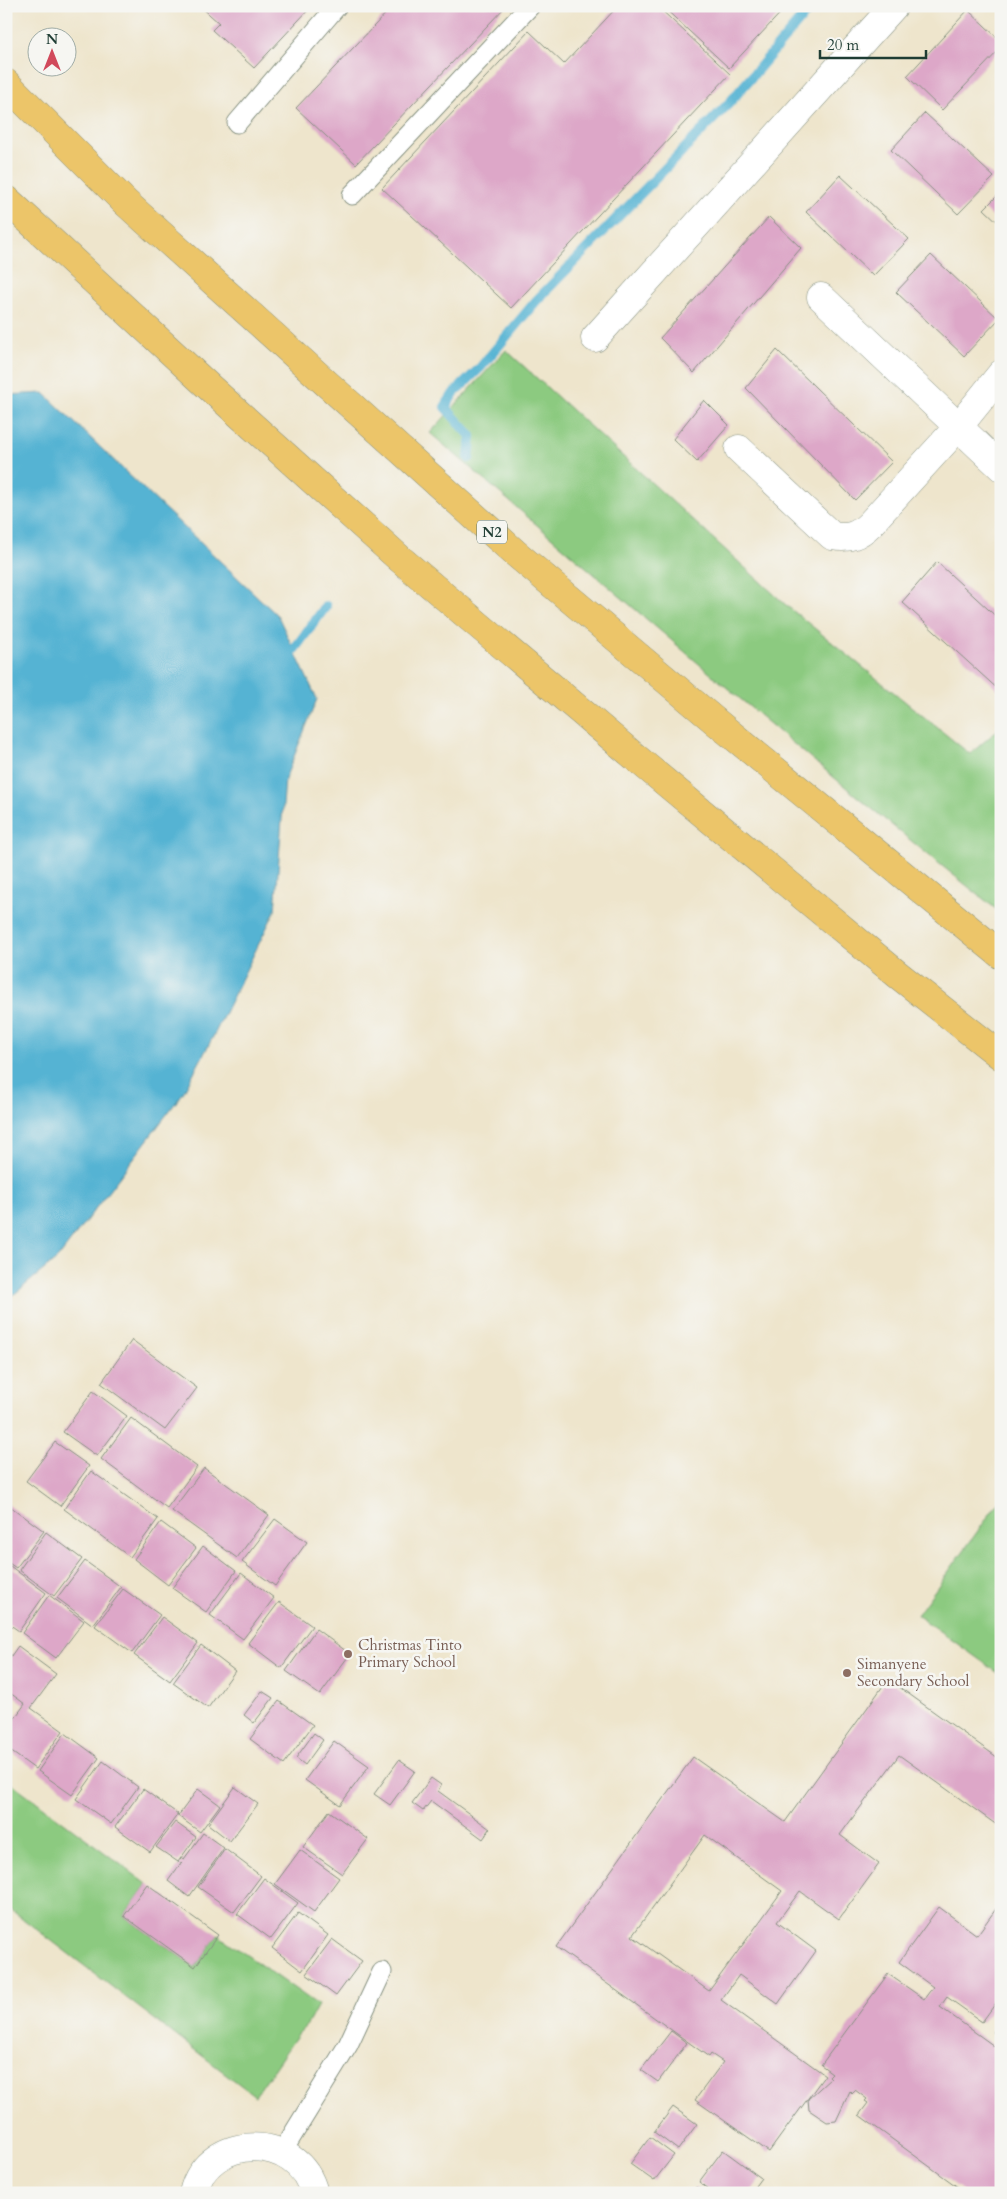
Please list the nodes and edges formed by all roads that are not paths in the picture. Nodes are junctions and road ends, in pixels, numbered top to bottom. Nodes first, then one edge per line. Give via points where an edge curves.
1 (337, 6) edge
2 (530, 6) edge
3 (894, 6) edge
4 (6, 83) edge
5 (237, 122) dead end
6 (352, 196) dead end
7 (6, 199) edge
8 (821, 297) dead end
9 (595, 338) dead end
10 (1001, 374) edge
11 (959, 426) junction
12 (739, 449) dead end
13 (1001, 467) edge
14 (1001, 955) edge
15 (1001, 1056) edge
16 (382, 1972) dead end
17 (282, 2152) junction
18 (193, 2193) edge
19 (314, 2193) edge

1 - 5 lane
2 - 6 lane
3 - 9 street
4 - 14 highway, N2 via 125,202 514,552
7 - 15 highway via 399,558 661,779
8 - 11 street
10 - 11 street
11 - 12 street via 862,533 850,537 832,536
11 - 13 street
16 - 17 lane via 348,2045
17 - 18 street via 261,2146 239,2147 221,2155 205,2168
17 - 19 street via 300,2165

